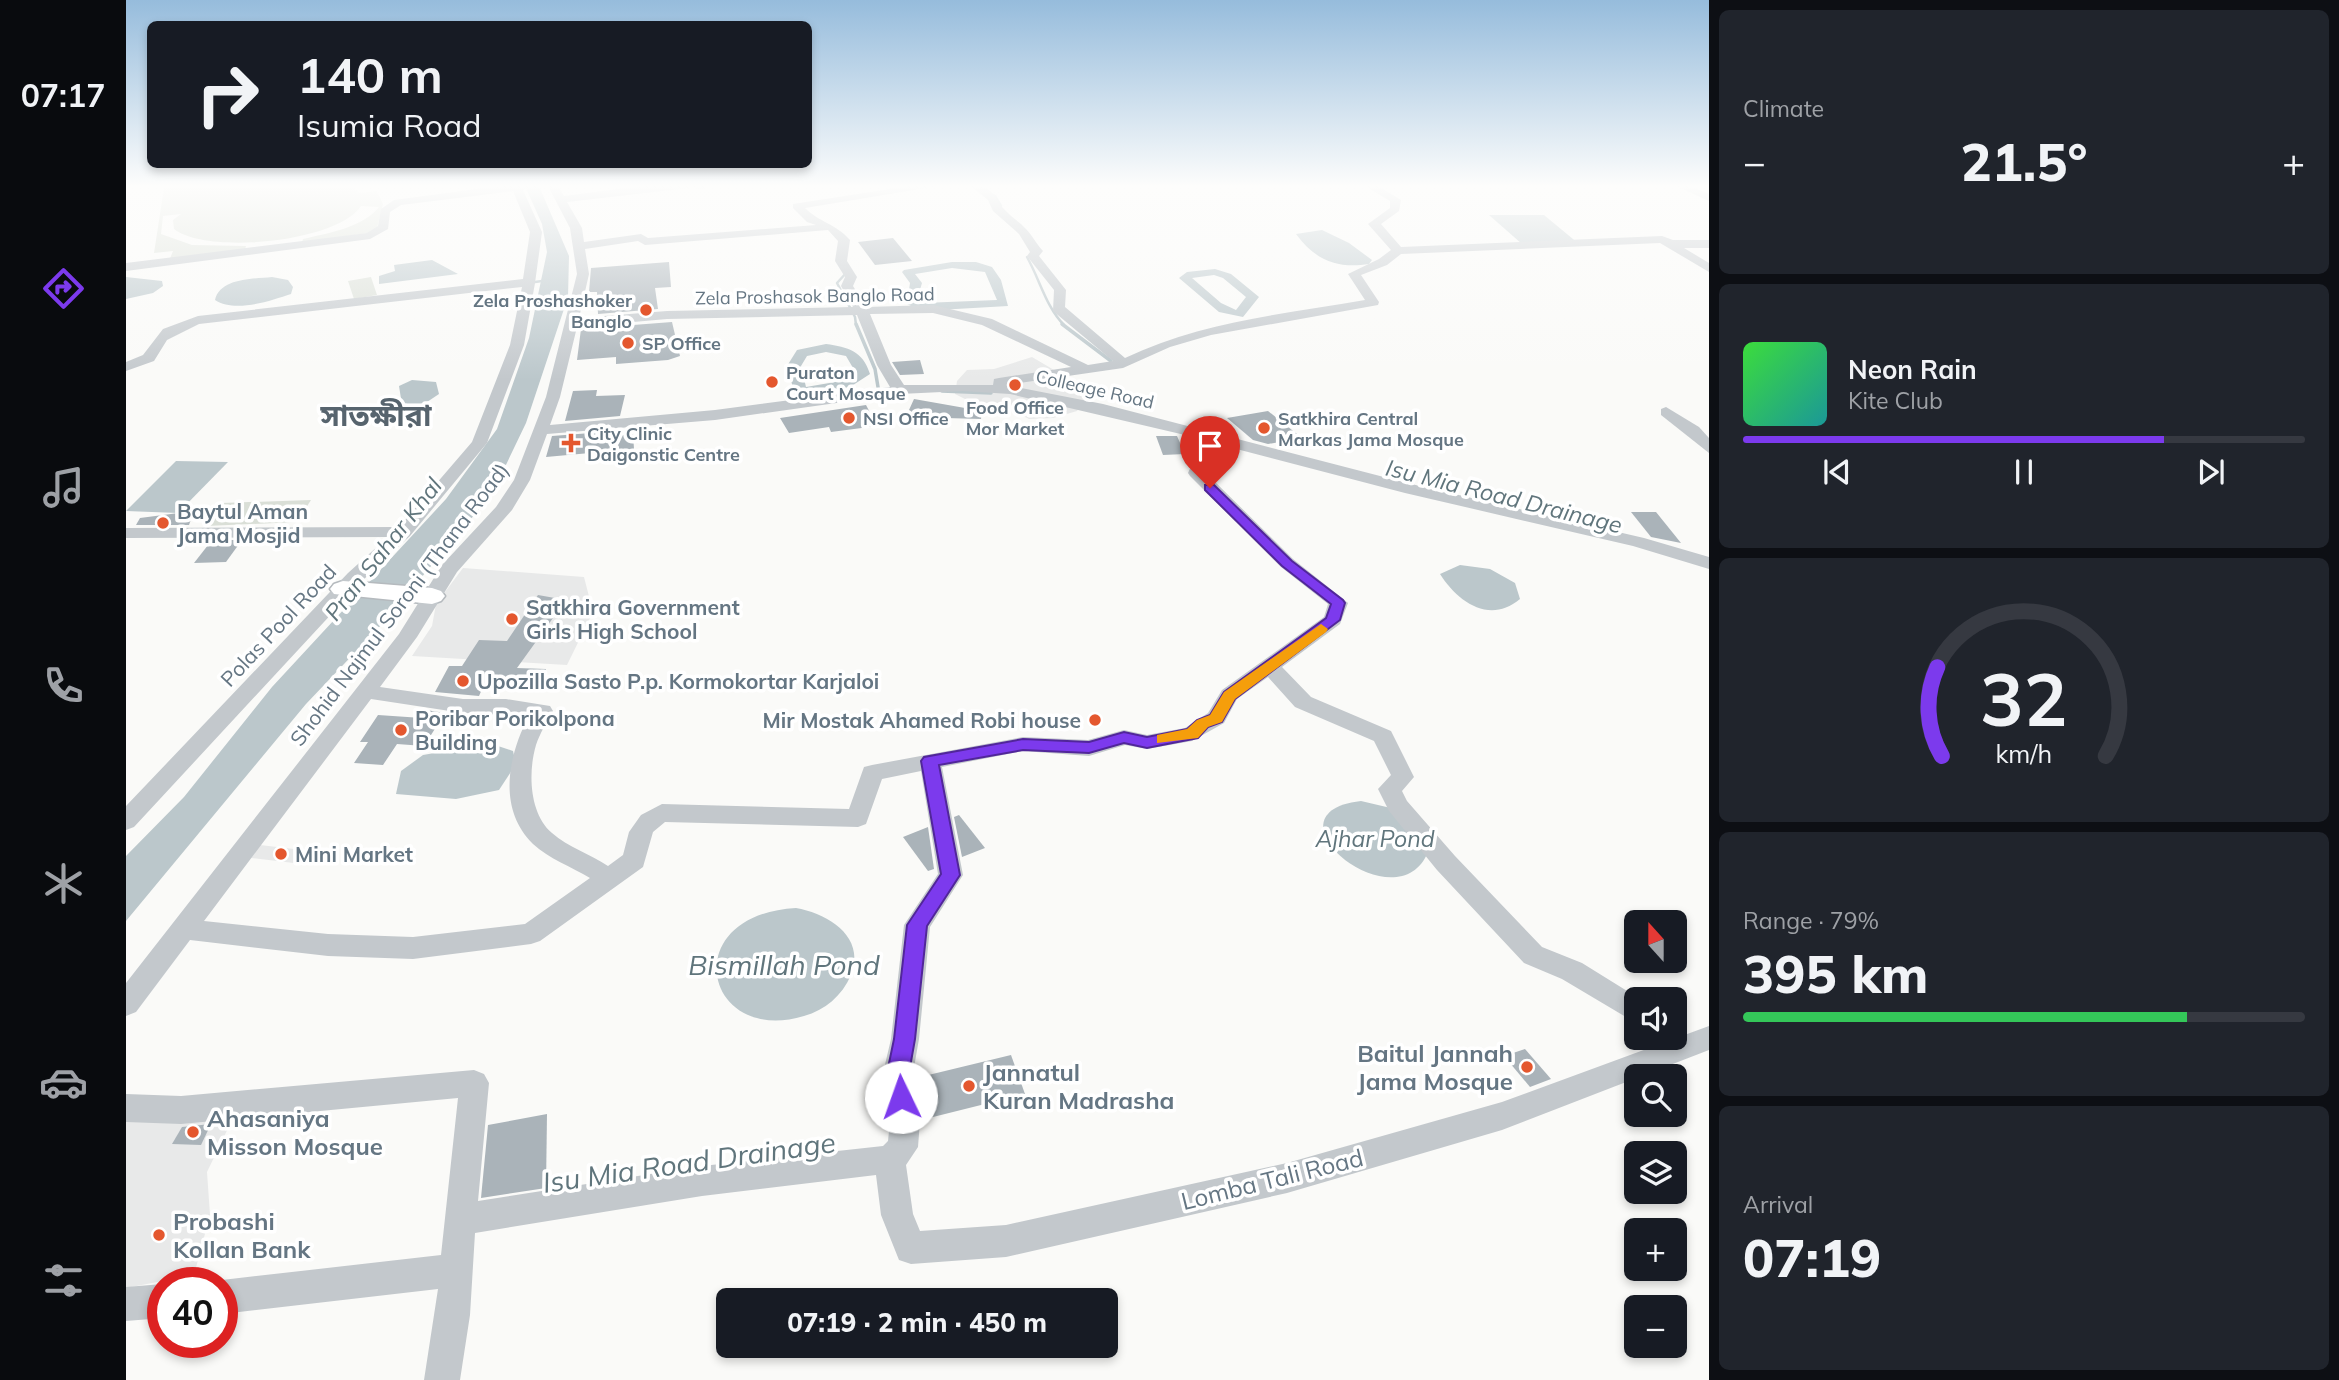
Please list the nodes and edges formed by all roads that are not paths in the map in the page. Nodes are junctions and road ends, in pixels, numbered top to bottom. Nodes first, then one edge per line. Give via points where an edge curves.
1 (257, 250) edge
2 (533, 250) edge
3 (580, 250) edge
4 (843, 250) edge
5 (1036, 250) edge
6 (1398, 250) edge
7 (1411, 250) edge
8 (1440, 250) edge
9 (1680, 250) edge
10 (126, 267) edge
11 (1709, 268) edge
12 (529, 282) junction
13 (863, 310) junction
14 (571, 323) junction
15 (1123, 364) junction
16 (126, 367) edge
17 (1090, 370) junction
18 (963, 387) junction
19 (900, 390) junction
20 (1666, 412) dead end
21 (541, 430) junction
22 (1192, 433) junction
23 (1709, 448) edge
24 (404, 532) junction
25 (126, 533) edge
26 (1709, 563) edge
27 (343, 589) junction
28 (432, 596) junction
29 (1270, 667) junction
30 (364, 691) junction
31 (930, 761) junction
32 (127, 818) edge
33 (604, 880) junction
34 (183, 929) junction
35 (1624, 1003) edge
36 (126, 1004) edge
37 (1692, 1039) edge
38 (126, 1108) edge
39 (890, 1160) junction
40 (460, 1220) junction
41 (456, 1270) junction
42 (238, 1295) edge
43 (147, 1302) edge
44 (126, 1304) edge
45 (442, 1380) edge

1 - 10 street
2 - 12 street, Polas Pool Road
3 - 14 street, Shohid Najmul Soroni (Thana Road) via 583,274
4 - 13 street via 841,261 851,277 847,286
5 - 15 street via 1033,256 1060,290 1058,308
6 - 15 street via 1354,274 1373,302 1209,331 1165,344
7 - 8 street
9 - 11 street
12 - 16 street via 198,320 170,329 149,358
12 - 24 street, Polas Pool Road via 517,345 479,443
13 - 14 street, Zela Proshasok Banglo Road
13 - 17 street, Zela Proshasok Banglo Road via 933,309 987,322
13 - 19 street via 877,354
14 - 21 street, Shohid Najmul Soroni (Thana Road) via 554,397
15 - 17 street
17 - 18 street
18 - 19 street, Colleage Road
18 - 22 street, Colleage Road via 1045,396
19 - 21 street, Colleage Road via 690,418
20 - 23 street via 1693,430
21 - 28 street, Shohid Najmul Soroni (Thana Road) via 522,480 503,510 449,569
22 - 26 street, Colleage Road
22 - 29 street via 1201,461 1196,473 1287,564 1338,603 1333,620
24 - 25 street
24 - 27 street, Polas Pool Road
27 - 28 main road
27 - 32 street, Polas Pool Road
28 - 30 street, Shohid Najmul Soroni (Thana Road) via 407,637
29 - 31 street via 1229,695 1216,718 1192,734 1147,742 1124,737 1089,748 1023,744
29 - 35 street via 1303,702 1383,736 1403,777 1390,789 1397,804 1462,882 1533,955 1572,971
30 - 33 street via 463,706 542,711 526,744 521,773 530,821 542,839 589,865
30 - 34 street, Shohid Najmul Soroni (Thana Road)
31 - 33 street via 872,773 858,818 662,813 641,829 634,860
31 - 39 street via 950,875 917,925 898,1073 905,1121 903,1147
33 - 34 street via 531,934 413,948 328,945
34 - 36 street, Shohid Najmul Soroni (Thana Road)
37 - 39 street, Lomba Tali Road via 1502,1116 1300,1174 1006,1241 911,1248 897,1215
38 - 40 street via 181,1110 474,1083
39 - 40 street via 702,1181
40 - 41 street
41 - 42 street
41 - 45 street
43 - 44 street

